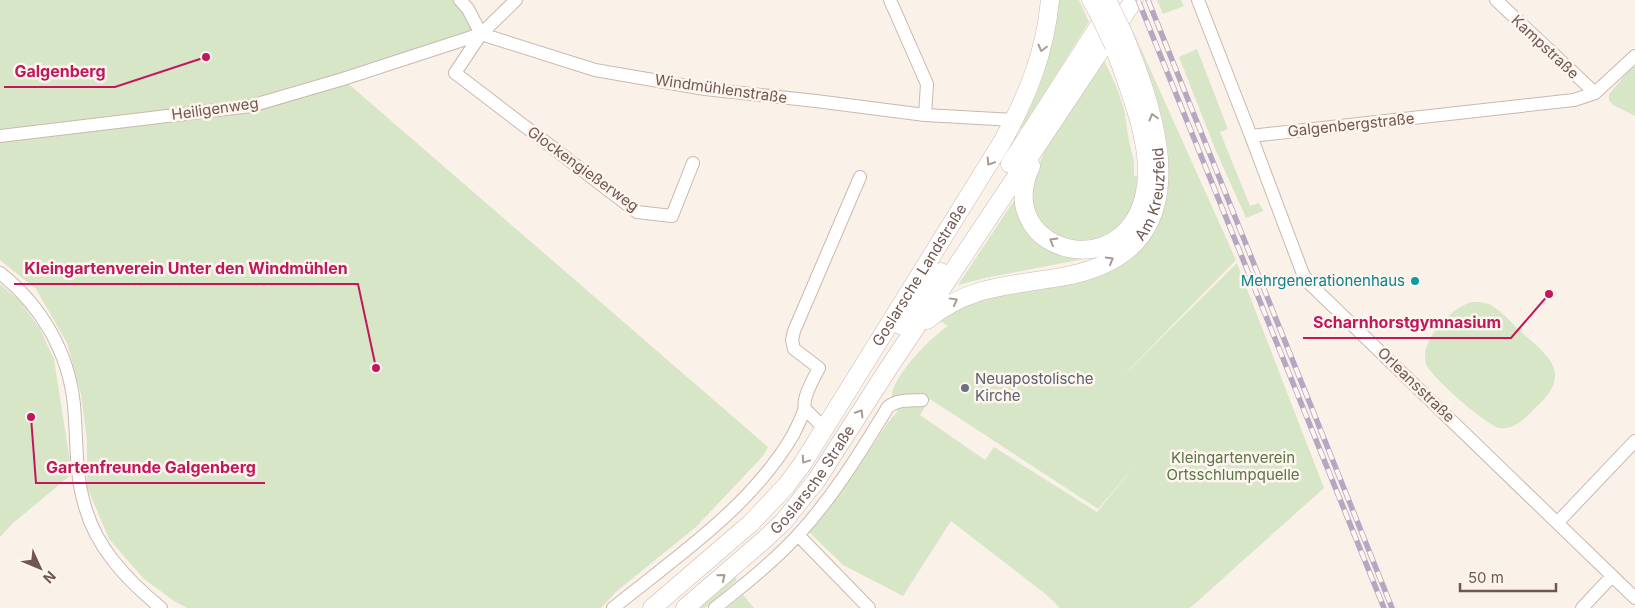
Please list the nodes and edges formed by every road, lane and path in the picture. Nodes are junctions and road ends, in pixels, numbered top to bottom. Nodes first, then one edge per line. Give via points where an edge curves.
1 (460, 0) edge
2 (516, 0) edge
3 (890, 0) edge
4 (1050, 0) edge
5 (1116, 0) edge
6 (1134, 0) edge
7 (1198, 0) edge
8 (1496, 0) edge
9 (1099, 4) edge
10 (481, 34) junction
11 (1107, 42) junction
12 (1635, 56) edge
13 (1594, 93) junction
14 (925, 116) junction
15 (1014, 120) junction
16 (1051, 123) junction
17 (0, 136) edge
18 (1251, 136) junction
19 (693, 163) dead end
20 (860, 176) dead end
21 (0, 273) edge
22 (915, 330) junction
23 (867, 359) junction
24 (922, 400) dead end
25 (805, 409) junction
26 (825, 429) junction
27 (1635, 441) edge
28 (1558, 522) junction
29 (798, 535) junction
30 (1612, 576) junction
31 (1635, 598) edge
32 (161, 608) edge
33 (613, 608) edge
34 (652, 608) edge
35 (685, 608) edge
36 (715, 608) edge
37 (869, 608) edge
38 (1582, 608) edge

1 - 10 street
2 - 10 street
3 - 14 street via 927,84
4 -> 15 main road via 1038,66
5 - 11 main road
6 - 11 main road
7 - 18 street
8 - 13 street, Kampstraße
9 - 11 main road, bridge
10 - 14 street, Windmühlenstraße via 595,70 705,89
10 - 17 street, Heiligenweg via 251,106
10 - 19 street, Glockengießerweg via 455,73 637,212 672,216
11 - 16 main road
11 -> 16 main road via 1136,114 1147,173 1144,198 1135,219 1111,243 1089,250 1065,248 1033,226 1023,196 1024,186
22 -> 11 main road, Am Kreuzfeld via 964,296 1097,267 1123,252 1143,233 1150,222 1159,186 1156,128 1149,105
11 - 23 main road via 941,272 882,347
12 - 13 street
13 - 18 street, Galgenbergstraße via 1574,100
14 - 15 street, Windmühlenstraße
15 -> 23 main road, Goslarsche Landstraße
16 - 22 main road
18 - 28 street, Orleansstraße via 1303,274 1310,284
20 - 25 street via 794,331 794,349 819,368 804,400
21 - 32 street via 44,319 62,356 70,378 84,503 100,542 117,567
35 -> 22 main road, Goslarsche Straße via 766,539 798,504 816,482
23 - 26 main road, Goslarsche Landstraße
24 - 29 street via 894,402 888,407 842,480
25 - 26 street
25 - 33 street via 793,435 740,501
26 -> 34 main road, Goslarsche Landstraße via 769,505
27 - 28 street
28 - 30 street, Orleansstraße
29 - 36 street
29 - 37 street
30 - 31 street, Orleansstraße
30 - 38 street

